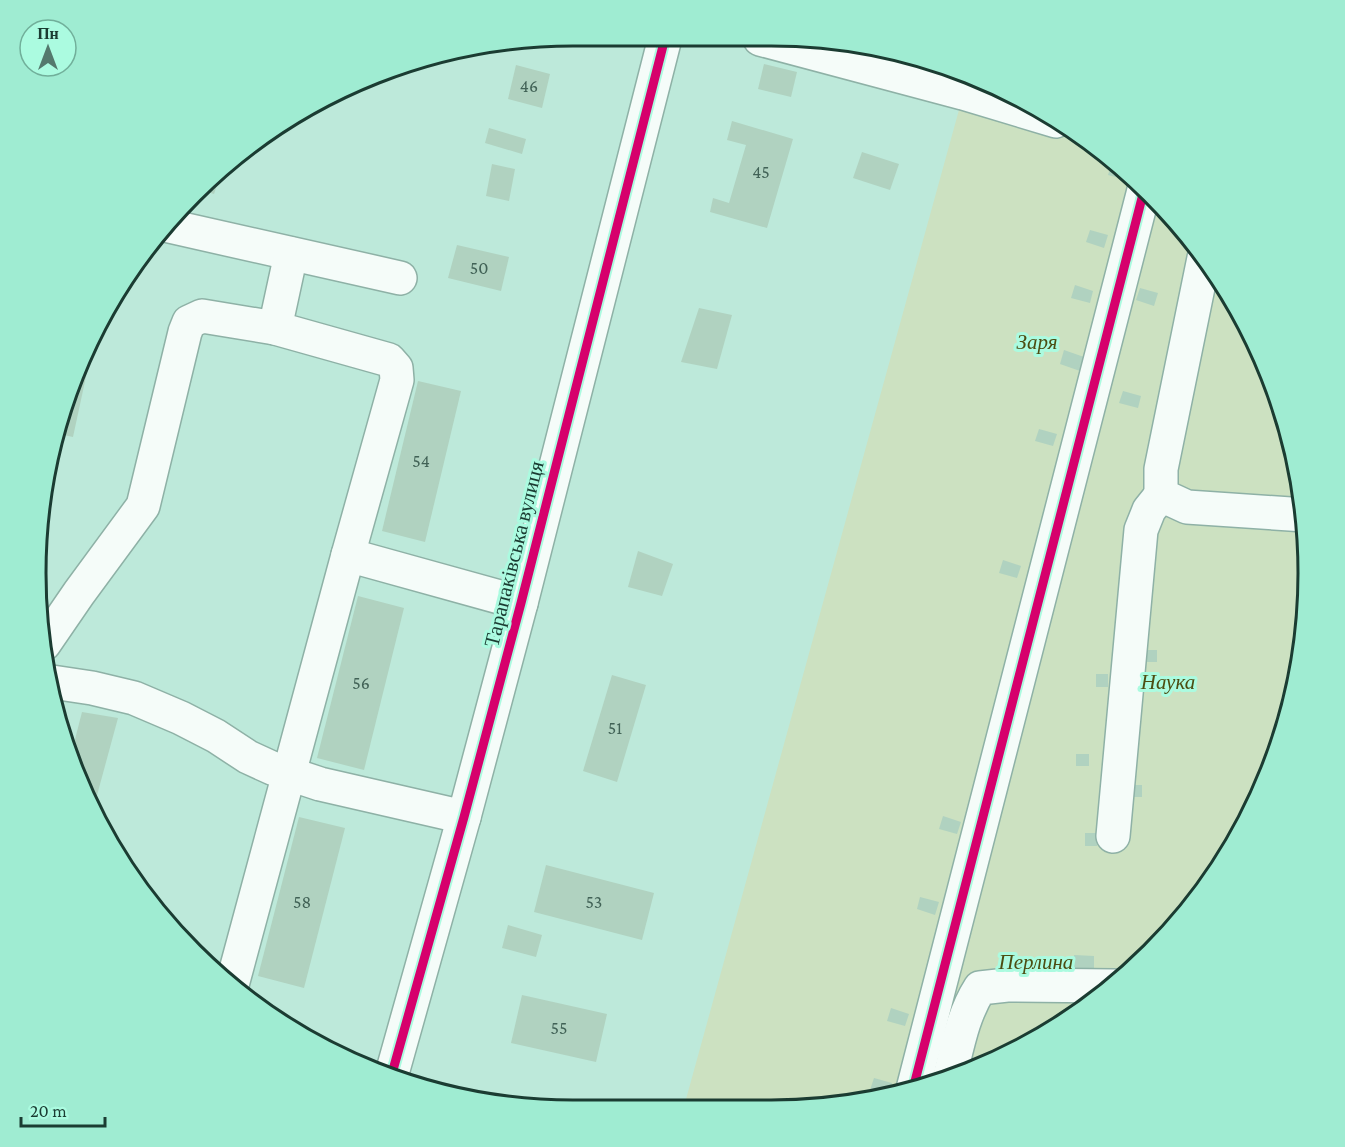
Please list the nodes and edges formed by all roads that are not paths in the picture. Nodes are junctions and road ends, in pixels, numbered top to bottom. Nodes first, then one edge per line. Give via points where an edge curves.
1 (663, 46) edge
2 (791, 47) edge
3 (1025, 112) edge
4 (1142, 199) edge
5 (176, 228) edge
6 (291, 254) junction
7 (1202, 269) edge
8 (400, 278) dead end
9 (275, 327) junction
10 (1161, 495) junction
11 (1295, 514) edge
12 (348, 555) junction
13 (521, 603) junction
14 (50, 635) edge
15 (58, 683) edge
16 (288, 773) junction
17 (464, 817) junction
18 (1113, 836) dead end
19 (234, 977) edge
20 (1100, 986) edge
21 (393, 1069) edge
22 (952, 1069) edge
23 (915, 1081) edge

1 - 13 street, Тарапаківська вулиця
2 - 3 street
4 - 23 street
5 - 6 street
6 - 8 street
6 - 9 street
7 - 10 street via 1161,469
9 - 12 street via 389,360 396,368 397,380
9 - 14 street via 202,316 189,322 143,506
10 - 11 street via 1187,507
10 - 18 street via 1141,530
12 - 13 street
12 - 16 street
13 - 17 street, Тарапаківська вулиця
15 - 16 street via 134,698 216,736 248,757
16 - 17 street
16 - 19 street
17 - 21 street, Тарапаківська вулиця
20 - 22 street via 980,988 965,1018

